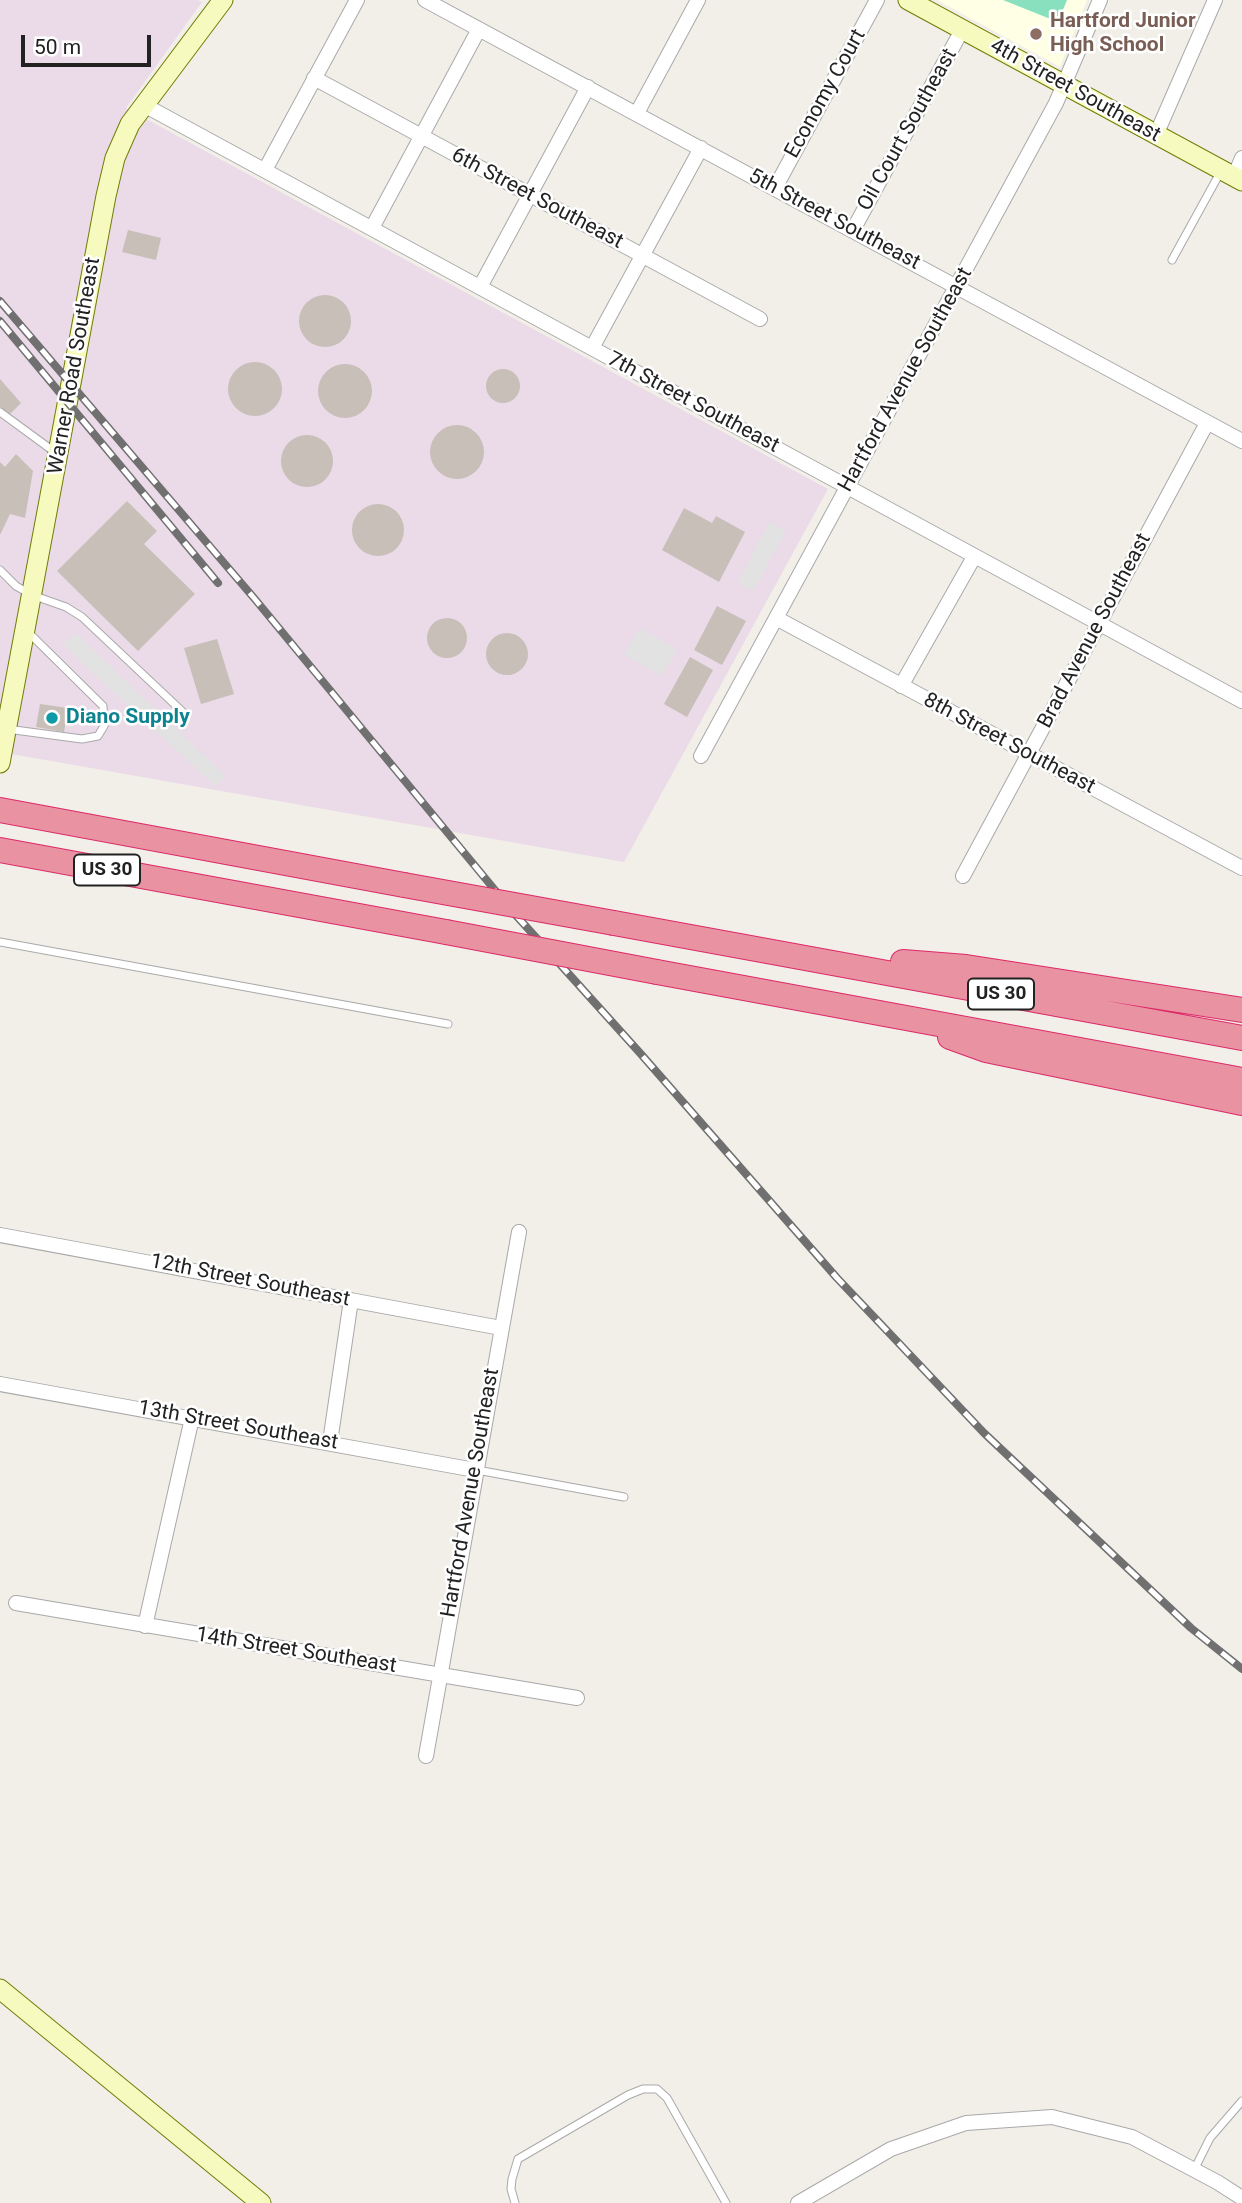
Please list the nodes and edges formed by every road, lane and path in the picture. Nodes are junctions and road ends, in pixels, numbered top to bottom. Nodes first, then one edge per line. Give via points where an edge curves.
1 (223, 0) edge
2 (357, 0) edge
3 (425, 0) edge
4 (698, 0) edge
5 (877, 0) edge
6 (908, 0) edge
7 (1100, 0) edge
8 (1215, 0) edge
9 (479, 29) junction
10 (962, 30) junction
11 (314, 78) junction
12 (1064, 86) junction
13 (588, 88) junction
14 (144, 105) junction
15 (636, 113) junction
16 (1157, 135) junction
17 (421, 136) junction
18 (701, 148) junction
19 (1242, 158) edge
20 (265, 170) junction
21 (1232, 176) edge
22 (775, 188) junction
23 (530, 195) junction
24 (372, 228) junction
25 (853, 230) junction
26 (641, 255) junction
27 (1172, 260) dead end
28 (480, 287) junction
29 (957, 287) junction
30 (760, 319) dead end
31 (592, 348) junction
32 (0, 412) edge
33 (1207, 423) junction
34 (1242, 441) edge
35 (58, 455) junction
36 (848, 487) junction
37 (974, 557) junction
38 (0, 570) edge
39 (32, 595) junction
40 (776, 618) junction
41 (1099, 624) junction
42 (25, 629) junction
43 (901, 686) junction
44 (1242, 701) edge
45 (185, 714) dead end
46 (3, 737) edge
47 (701, 755) dead end
48 (1029, 755) junction
49 (0, 763) edge
50 (0, 810) edge
51 (0, 850) edge
52 (1242, 868) edge
53 (963, 876) dead end
54 (0, 942) edge
55 (760, 950) junction
56 (1242, 1010) edge
57 (873, 1011) junction
58 (448, 1024) dead end
59 (1242, 1038) edge
60 (1242, 1080) edge
61 (1242, 1103) edge
62 (519, 1232) dead end
63 (0, 1235) edge
64 (351, 1300) junction
65 (500, 1328) junction
66 (0, 1384) edge
67 (192, 1418) junction
68 (330, 1443) junction
69 (475, 1470) junction
70 (624, 1497) dead end
71 (16, 1603) dead end
72 (145, 1626) junction
73 (439, 1674) junction
74 (577, 1698) dead end
75 (426, 1756) dead end
76 (0, 1989) edge
77 (1242, 2101) edge
78 (1194, 2170) junction
79 (1242, 2199) edge
80 (261, 2203) edge
81 (515, 2203) edge
82 (726, 2203) edge
83 (799, 2203) edge

1 - 14 street, Warner Road Southeast
2 - 11 street
3 - 9 street, 5th Street Southeast
4 - 15 street
5 - 22 street, Economy Court
6 - 10 street, 4th Street Southeast
7 - 12 street, Hartford Avenue Southeast
8 - 16 street
9 - 13 street, 5th Street Southeast
9 - 17 street
10 - 12 street, 4th Street Southeast
10 - 25 street, Oil Court Southeast
11 - 17 street, 6th Street Southeast
11 - 20 street
12 - 16 street, 4th Street Southeast
12 - 29 street, Hartford Avenue Southeast
13 - 15 street, 5th Street Southeast
13 - 23 street
14 - 20 street, 7th Street Southeast
14 - 35 street, Warner Road Southeast via 115,159
15 - 18 street, 5th Street Southeast
16 - 21 street, 4th Street Southeast
17 - 23 street, 6th Street Southeast
17 - 24 street
18 - 22 street, 5th Street Southeast
18 - 26 street
19 - 21 street
20 - 24 street, 7th Street Southeast
21 - 27 lane
22 - 25 street, 5th Street Southeast
23 - 26 street, 6th Street Southeast
23 - 28 street
24 - 28 street, 7th Street Southeast
25 - 29 street, 5th Street Southeast
26 - 30 street, 6th Street Southeast
26 - 31 street
28 - 31 street, 7th Street Southeast
29 - 33 street, 5th Street Southeast
29 - 36 street, Hartford Avenue Southeast
31 - 36 street, 7th Street Southeast
32 - 35 lane
33 - 34 street, 5th Street Southeast
33 - 41 street, Brad Avenue Southeast
35 - 39 street, Warner Road Southeast
36 - 37 street, 7th Street Southeast
36 - 40 street, Hartford Avenue Southeast
37 - 41 street, 7th Street Southeast
37 - 43 street
38 - 39 lane
39 - 42 street, Warner Road Southeast
39 - 45 lane via 82,617
40 - 43 street, 8th Street Southeast
40 - 47 street, Hartford Avenue Southeast
41 - 44 street, 7th Street Southeast
41 - 48 street, Brad Avenue Southeast
42 - 46 street, Warner Road Southeast
42 - 46 lane via 103,706 104,726 98,736 82,739
43 - 48 street, 8th Street Southeast
46 - 49 street, Warner Road Southeast
48 - 52 street, 8th Street Southeast
48 - 53 street, Brad Avenue Southeast
50 - 55 highway, US 30, bridge
51 - 57 highway, US 30, bridge
54 - 58 lane
55 - 56 highway via 966,967
55 - 59 highway, US 30
57 - 60 highway, US 30
57 - 61 highway via 986,1050
62 - 65 street, Hartford Avenue Southeast
63 - 64 street, 12th Street Southeast
64 - 65 street, 12th Street Southeast
64 - 68 street
65 - 69 street, Hartford Avenue Southeast
66 - 67 street, 13th Street Southeast
67 - 68 street, 13th Street Southeast
67 - 72 street
68 - 69 street, 13th Street Southeast
69 - 70 lane
69 - 73 street, Hartford Avenue Southeast
71 - 72 street, 14th Street Southeast
72 - 73 street, 14th Street Southeast
73 - 74 street, 14th Street Southeast
73 - 75 street, Hartford Avenue Southeast
76 - 80 street
77 - 78 lane via 1210,2138
78 - 79 street
78 - 83 street via 1132,2137 1052,2117 966,2123 891,2149
81 - 82 lane via 511,2189 519,2160 643,2089 657,2090 667,2098

